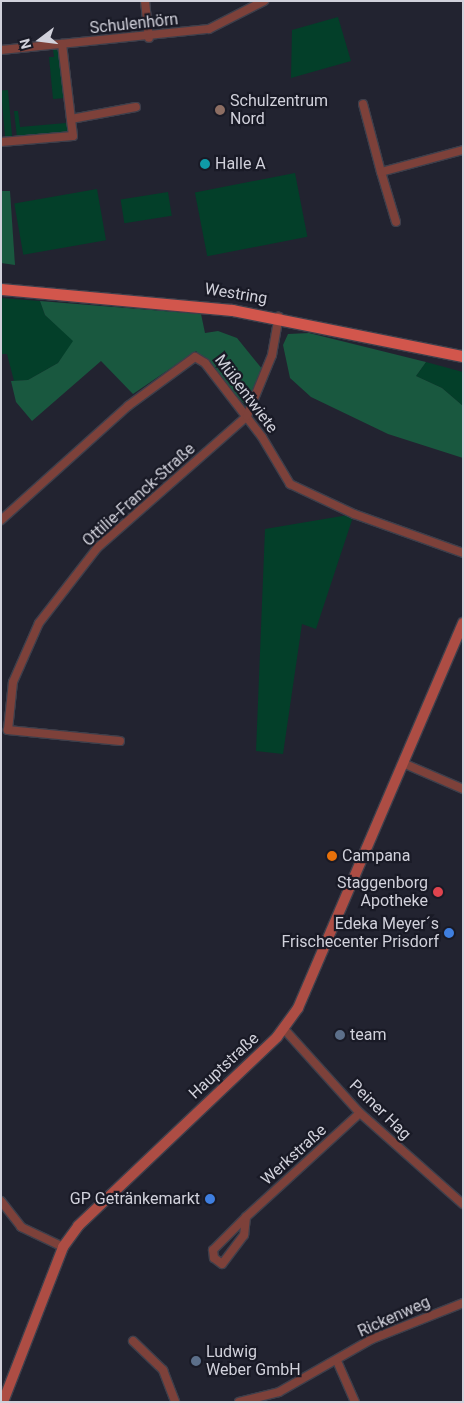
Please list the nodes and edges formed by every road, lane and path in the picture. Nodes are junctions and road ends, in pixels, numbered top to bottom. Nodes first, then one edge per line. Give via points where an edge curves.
1 (145, 1) edge
2 (264, 1) edge
3 (148, 38) junction
4 (62, 44) junction
5 (1, 50) edge
6 (363, 104) dead end
7 (136, 107) dead end
8 (71, 119) junction
9 (1, 142) edge
10 (463, 150) edge
11 (381, 172) junction
12 (396, 222) dead end
13 (1, 289) edge
14 (279, 317) junction
15 (450, 352) junction
16 (463, 356) edge
17 (463, 361) edge
18 (246, 416) junction
19 (1, 520) edge
20 (463, 553) edge
21 (463, 623) edge
22 (120, 740) dead end
23 (405, 764) junction
24 (463, 789) edge
25 (284, 1028) junction
26 (360, 1113) junction
27 (1, 1201) edge
28 (463, 1204) edge
29 (246, 1217) junction
30 (63, 1247) junction
31 (463, 1303) edge
32 (133, 1341) dead end
33 (338, 1361) junction
34 (3, 1402) edge
35 (175, 1402) edge
36 (239, 1402) edge
37 (354, 1402) edge

1 - 3 street
2 - 3 street, Schulenhörn via 209,29
3 - 4 street, Schulenhörn
4 - 5 street, Schulenhörn
4 - 8 street
6 - 11 street
7 - 8 street
8 - 9 street via 73,136
10 - 11 street
11 - 12 street
13 - 14 main road, Westring via 163,301
14 - 15 main road, Westring
14 - 18 street, Ottilie-Franck-Straße via 272,355
15 - 16 main road, Westring
15 - 17 main road
18 - 19 street, Müßentwiete via 200,357 190,359 56,467
18 - 20 street, Müßentwiete via 285,477 301,492
18 - 22 street, Ottilie-Franck-Straße via 98,547 39,623 13,682 8,730
21 - 23 main road, Hauptstraße
23 - 24 street
23 - 25 main road, Hauptstraße via 319,967
25 - 26 street, Peiner Hag
25 - 30 main road, Hauptstraße via 101,1203
26 - 28 street, Peiner Hag
26 - 29 street, Werkstraße
27 - 30 street via 21,1227
29 - 29 street, Werkstraße via 214,1250 214,1258 222,1264 244,1235
30 - 34 main road, Hauptstraße
31 - 33 street, Rickenweg via 372,1339
32 - 35 street via 163,1370
33 - 36 street, Rickenweg via 279,1392
33 - 37 street

